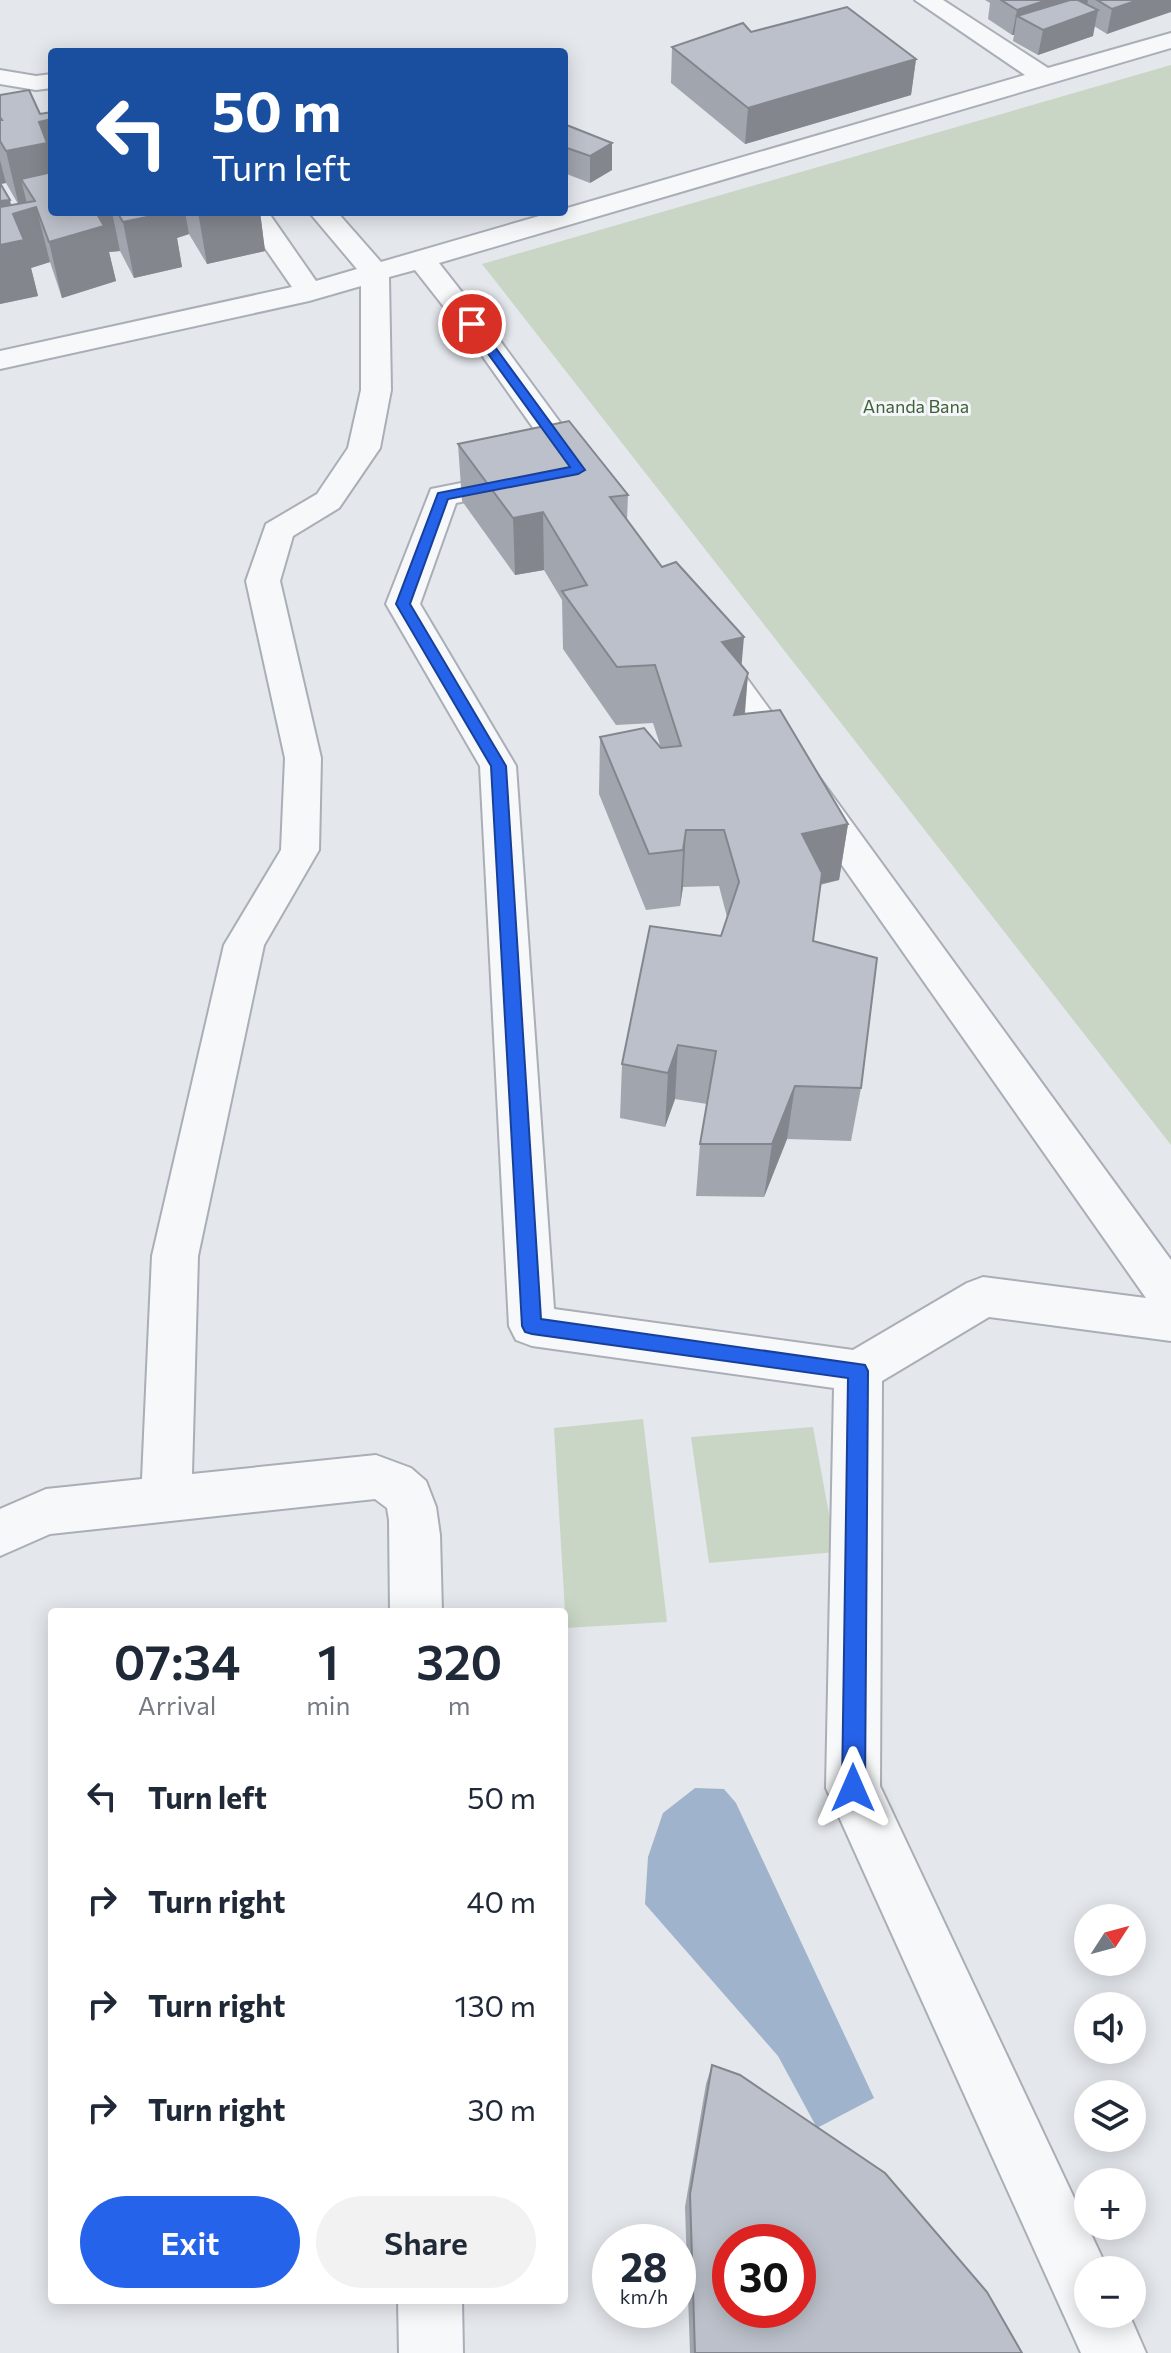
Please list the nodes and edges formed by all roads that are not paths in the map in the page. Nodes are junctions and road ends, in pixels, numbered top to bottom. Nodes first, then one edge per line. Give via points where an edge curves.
1 (927, 0) edge
2 (1171, 40) edge
3 (0, 77) edge
4 (1047, 78) junction
5 (48, 82) edge
6 (257, 216) edge
7 (326, 216) edge
8 (422, 260) junction
9 (375, 273) junction
10 (309, 292) junction
11 (0, 360) edge
12 (695, 632) edge
13 (1171, 1296) edge
14 (1171, 1321) edge
15 (858, 1371) junction
16 (166, 1499) junction
17 (0, 1533) edge
18 (416, 1608) edge
19 (1074, 2267) edge
20 (430, 2304) edge
21 (1102, 2328) edge
22 (431, 2353) edge
23 (1114, 2353) edge

1 - 4 street
2 - 4 street
3 - 5 street
4 - 8 street
6 - 10 street
7 - 9 street
8 - 9 street
8 - 15 street via 587,482 442,496 403,604 498,766 532,1326
9 - 10 street
9 - 16 street via 376,390 364,448 328,501 278,531 263,581 303,758 300,850 244,945 175,1256
10 - 11 street
12 - 13 street
14 - 15 street via 983,1297
15 - 19 street via 853,1788
16 - 17 street via 46,1512
16 - 18 street via 376,1477 395,1484 408,1497 414,1528
20 - 22 street
21 - 23 street

